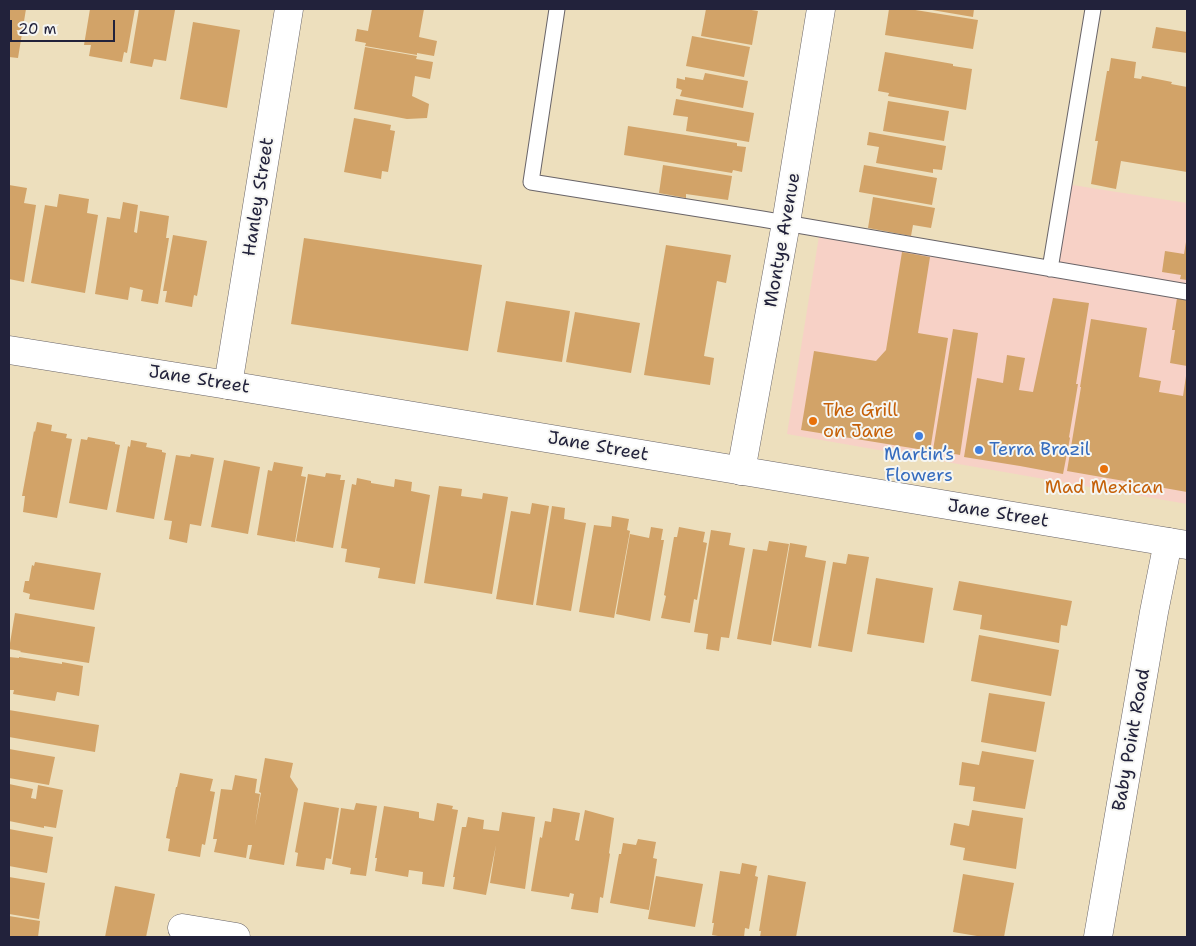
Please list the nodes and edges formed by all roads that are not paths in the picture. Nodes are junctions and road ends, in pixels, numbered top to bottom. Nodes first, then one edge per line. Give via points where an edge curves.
1 (289, 9) edge
2 (557, 9) edge
3 (821, 9) edge
4 (1093, 9) edge
5 (786, 223) junction
6 (1050, 269) junction
7 (1187, 292) edge
8 (9, 350) edge
9 (228, 385) junction
10 (741, 471) junction
11 (1178, 544) edge
12 (182, 928) dead end
13 (236, 937) edge
14 (1098, 937) edge

1 - 9 street, Hanley Street
2 - 5 lane via 530,182
3 - 5 street, Montye Avenue
4 - 6 lane
5 - 6 lane
5 - 10 street, Montye Avenue
6 - 7 lane
8 - 9 street, Jane Street
9 - 10 street, Jane Street
10 - 11 street, Jane Street
11 - 14 street, Baby Point Road via 1154,612
12 - 13 street

